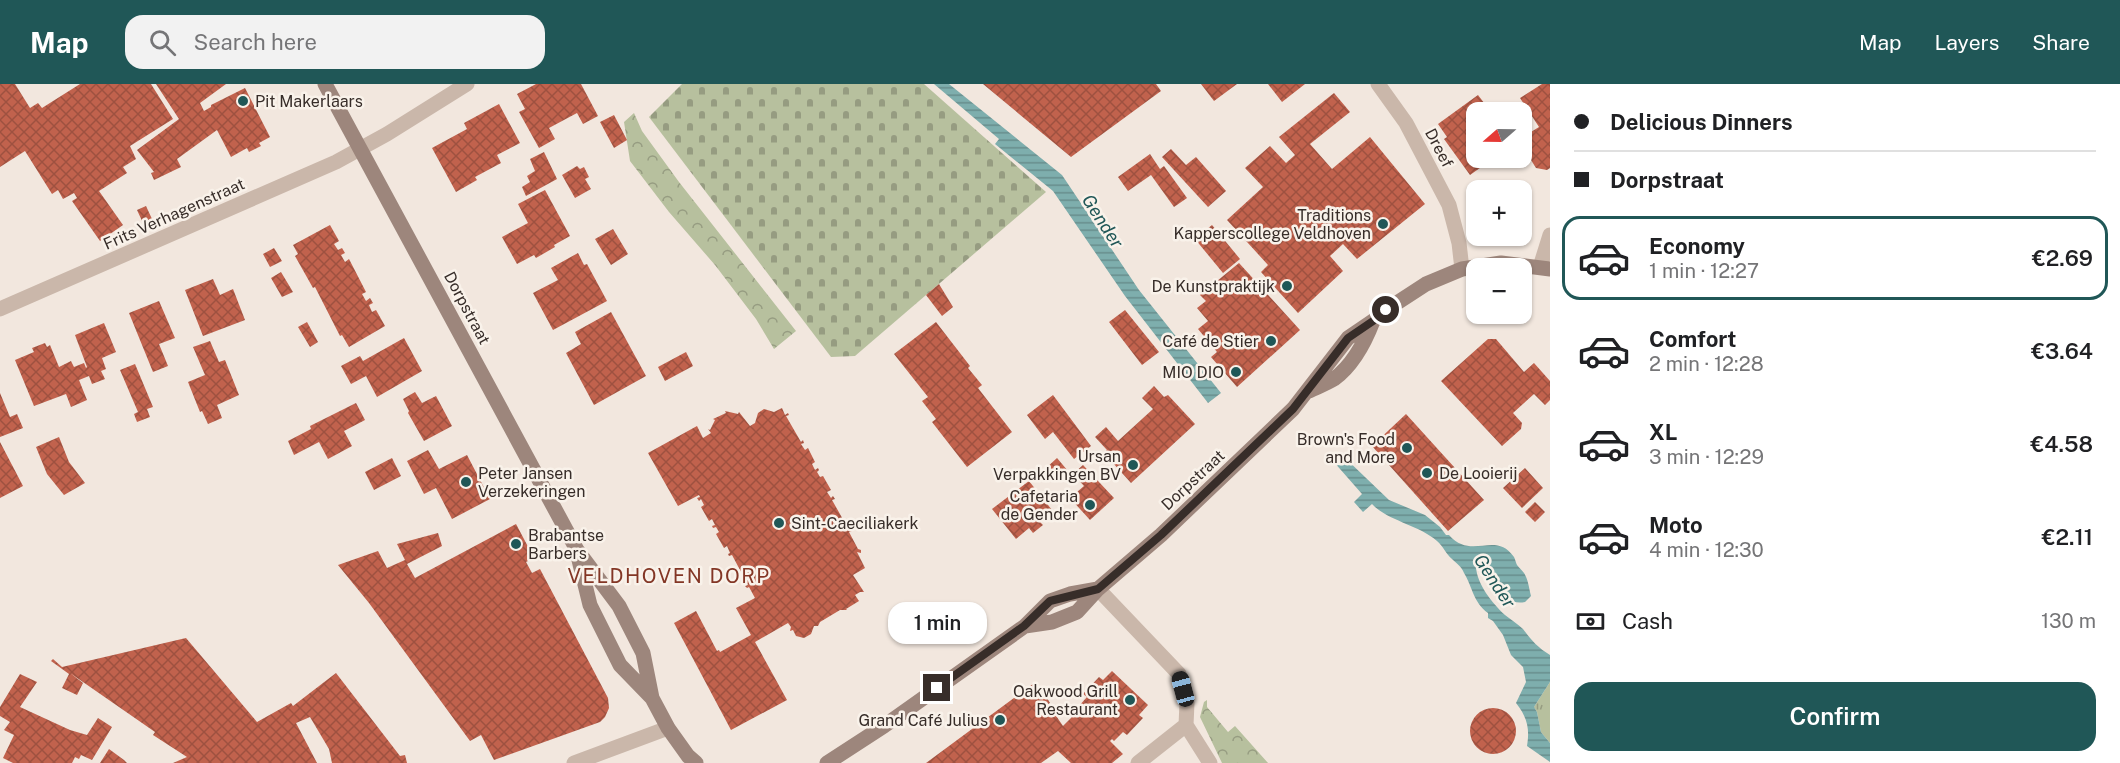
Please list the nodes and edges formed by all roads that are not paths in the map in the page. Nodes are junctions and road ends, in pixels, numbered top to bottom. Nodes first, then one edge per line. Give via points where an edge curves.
1 (325, 84) edge
2 (467, 84) edge
3 (1378, 84) edge
4 (361, 148) junction
5 (1550, 235) edge
6 (1462, 269) junction
7 (1547, 270) edge
8 (0, 309) edge
9 (577, 550) junction
10 (1098, 589) junction
11 (652, 698) junction
12 (1186, 724) junction
13 (668, 728) junction
14 (574, 763) edge
15 (696, 763) edge
16 (827, 763) edge
17 (1138, 763) edge
18 (1210, 763) edge

1 - 4 street, Dorpstraat
2 - 4 street, Frits Verhagenstraat
3 - 6 street, Dreef via 1406,123 1449,205
4 - 8 street, Frits Verhagenstraat
4 - 9 street, Dorpstraat
5 - 7 street
6 - 7 street, Dorpstraat via 1501,263
6 - 10 street, Dorpstraat via 1426,284 1348,338 1293,409
9 - 11 street, Dorpstraat via 619,606 643,653
9 - 11 street, Dorpstraat via 590,605 620,665
10 - 12 street via 1179,674 1187,704
10 - 16 street, Dorpstraat via 1077,612 1052,622 1024,626
11 - 13 street, Dorpstraat
12 - 17 street
12 - 18 street
13 - 14 street
13 - 15 street, Dorpstraat

